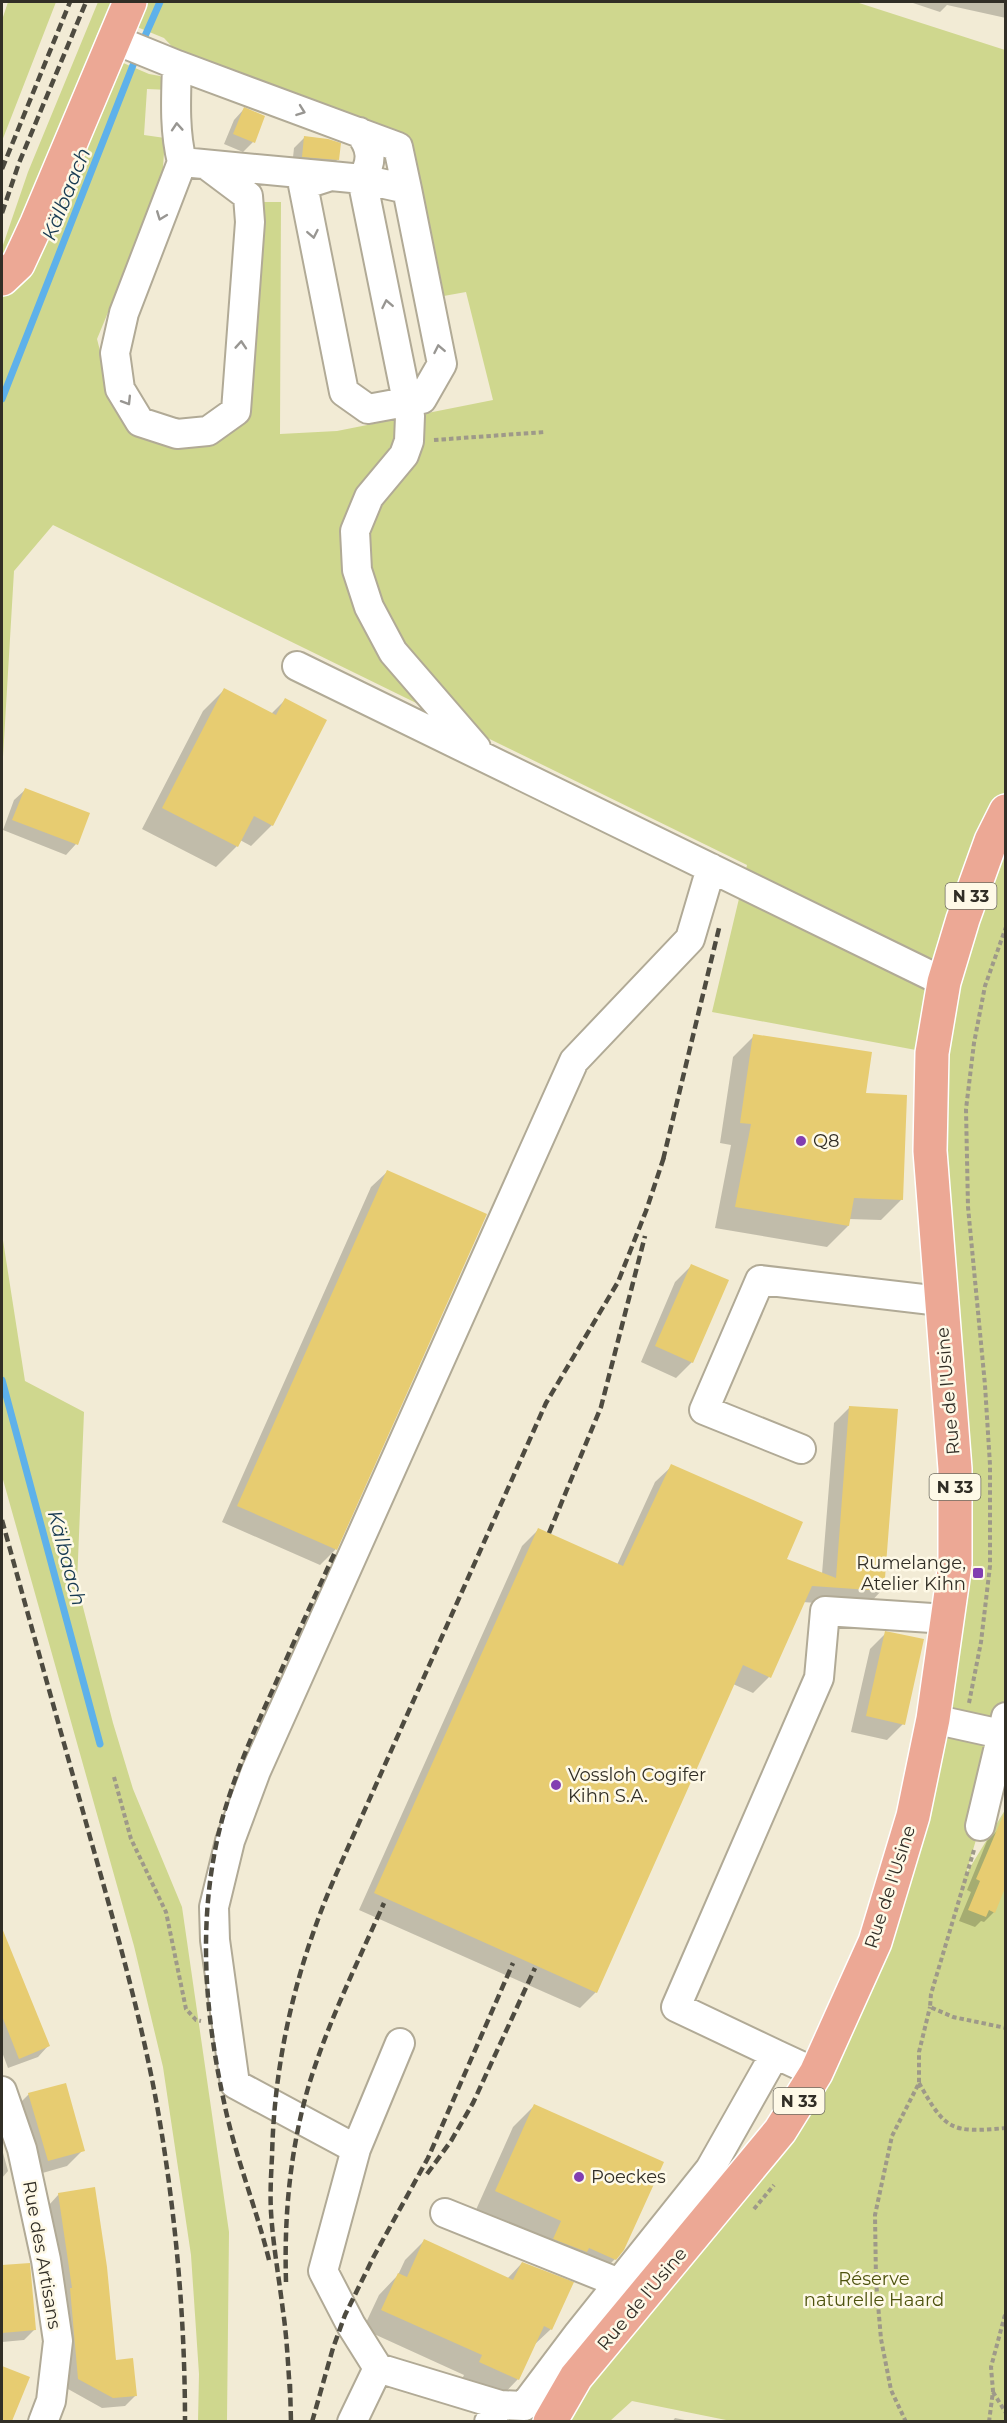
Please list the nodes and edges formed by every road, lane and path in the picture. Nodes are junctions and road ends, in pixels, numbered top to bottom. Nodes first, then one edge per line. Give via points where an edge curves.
1 (129, 2) edge
2 (121, 42) junction
3 (167, 60) junction
4 (359, 132) junction
5 (195, 164) junction
6 (331, 176) junction
7 (362, 179) junction
8 (303, 185) junction
9 (407, 189) junction
10 (248, 196) junction
11 (2, 279) edge
12 (406, 402) junction
13 (545, 432) dead end
14 (409, 441) junction
15 (297, 666) dead end
16 (486, 758) junction
17 (1005, 811) edge
18 (711, 868) junction
19 (1005, 927) edge
20 (944, 982) junction
21 (940, 1300) junction
22 (801, 1449) dead end
23 (947, 1619) junction
24 (933, 1719) junction
25 (965, 1725) junction
26 (1003, 1725) edge
27 (114, 1776) dead end
28 (980, 1826) joint
29 (930, 2007) junction
30 (228, 2024) junction
31 (1005, 2028) edge
32 (400, 2043) dead end
33 (775, 2054) junction
34 (816, 2073) junction
35 (919, 2083) junction
36 (2, 2091) edge
37 (1005, 2128) edge
38 (356, 2149) junction
39 (446, 2213) dead end
40 (619, 2283) junction
41 (1005, 2311) edge
42 (378, 2368) junction
43 (993, 2391) junction
44 (495, 2413) edge
45 (1005, 2413) edge
46 (43, 2421) edge
47 (351, 2421) edge
48 (550, 2421) edge
49 (906, 2421) edge
50 (989, 2421) edge

1 - 2 main road
2 - 3 street
2 - 11 main road via 18,264
3 -> 4 street
5 -> 3 street via 179,148
4 - 7 street via 371,155
4 - 9 street via 398,147
5 - 6 street
5 - 10 street
5 -> 10 street via 124,313 115,353 120,389 140,422 177,434 208,431 236,411 250,222
6 - 7 street
6 - 8 street
7 - 9 street
12 -> 7 street
8 - 10 street via 271,184
8 -> 12 street via 344,392 368,409
12 -> 9 street via 422,399 442,364
12 - 14 street
13 - 14 path
14 - 16 street via 404,455 369,497 355,531 357,570 369,607 393,652
15 - 16 street
16 - 18 street
17 - 20 main road, N 33 via 963,919
18 - 20 street
18 - 30 street via 690,939 574,1061 256,1771 230,1841 214,1907
19 - 25 path via 985,986 966,1109 968,1207 989,1454 990,1566
20 - 21 main road, Rue de l'Usine / N 33 via 932,1064 930,1151
21 - 22 street via 760,1280 704,1410
21 - 23 main road, Rue de l'Usine / N 33 via 955,1468 955,1564
23 - 24 main road, Rue de l'Usine / N 33
23 - 33 street via 825,1611 819,1678 676,2007
24 - 25 street
24 - 34 main road, Rue de l'Usine / N 33 via 913,1816 875,1942
25 - 26 street
26 - 28 street
27 - 30 path via 131,1839 166,1912 186,2009 196,2020
28 - 29 path
29 - 31 path via 953,2017
29 - 35 path via 919,2052
30 - 38 street via 235,2084
32 - 38 street
33 - 34 street
33 - 40 street via 710,2169
34 - 48 main road, Rue de l'Usine / N 33 via 780,2132 576,2377
35 - 37 path via 943,2121 968,2132
35 - 49 path via 892,2136 875,2215 881,2339 891,2390
36 - 46 street, Rue des Artisans via 22,2149 46,2260 58,2341 51,2401
38 - 42 street via 323,2271
39 - 40 street
40 - 44 street via 524,2406
41 - 43 path via 991,2367
42 - 44 street
42 - 47 street
43 - 45 path
43 - 50 path

